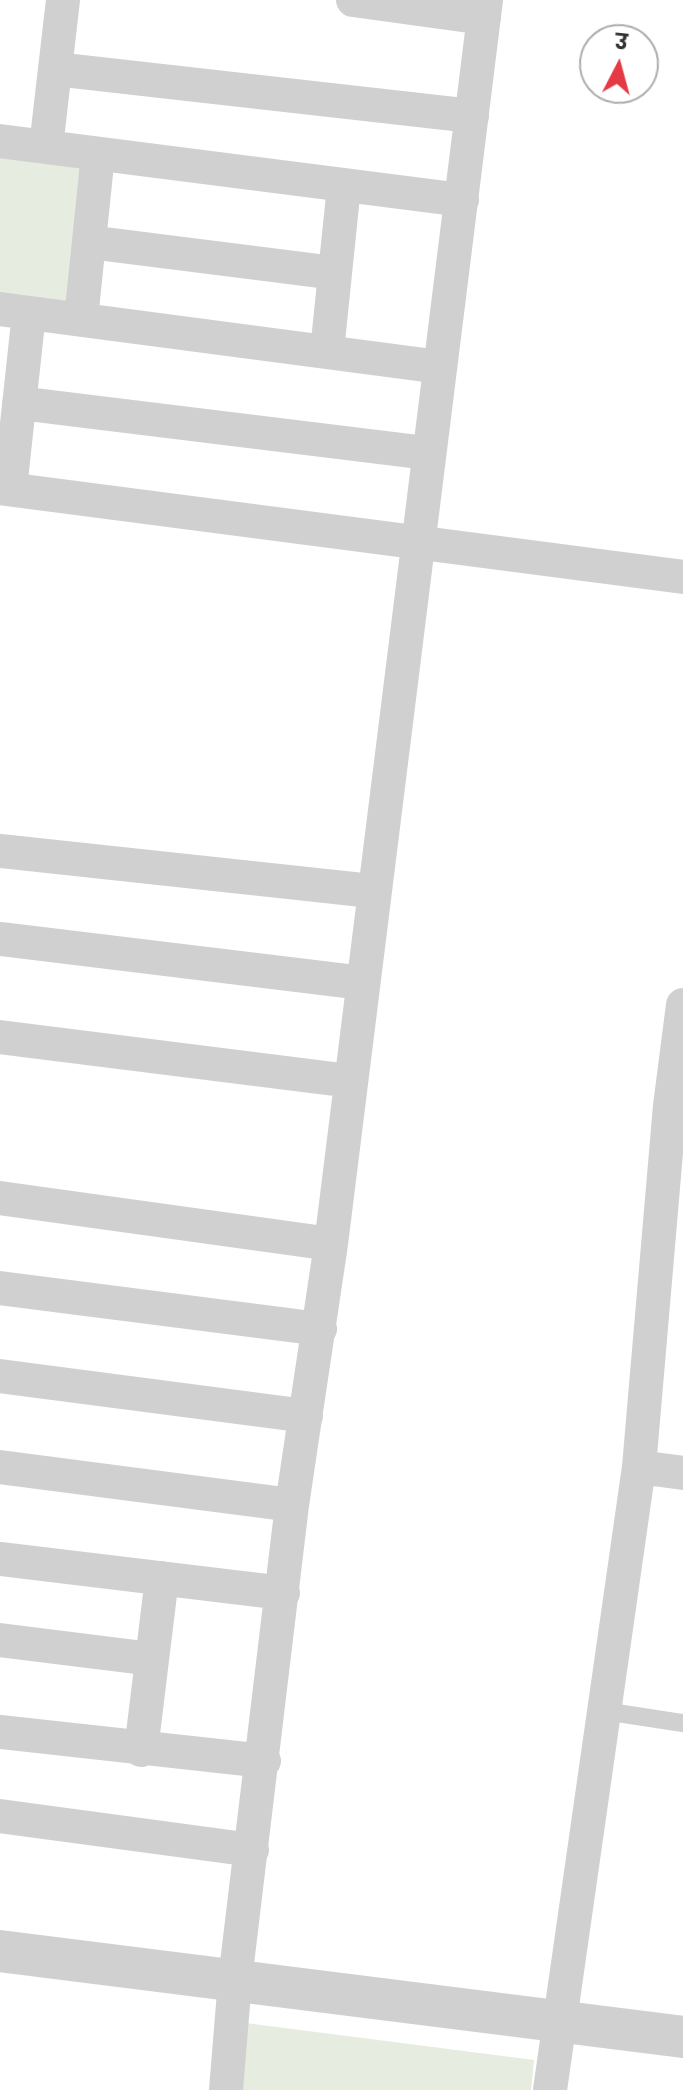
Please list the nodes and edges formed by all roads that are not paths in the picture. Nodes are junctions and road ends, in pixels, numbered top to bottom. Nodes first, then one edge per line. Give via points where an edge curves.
1 (63, 0) edge
2 (353, 0) edge
3 (485, 9) edge
4 (55, 69) junction
5 (472, 116) junction
6 (0, 141) edge
7 (46, 147) junction
8 (98, 154) junction
9 (344, 186) junction
10 (462, 200) junction
11 (89, 242) junction
12 (335, 273) junction
13 (15, 311) edge
14 (81, 319) junction
15 (327, 351) junction
16 (440, 367) junction
17 (19, 403) junction
18 (427, 453) junction
19 (5, 488) edge
20 (419, 541) junction
21 (683, 577) edge
22 (0, 851) edge
23 (372, 891) junction
24 (0, 939) edge
25 (363, 983) junction
26 (682, 1015) edge
27 (0, 1037) edge
28 (350, 1081) junction
29 (676, 1107) edge
30 (0, 1198) edge
31 (331, 1244) junction
32 (0, 1288) edge
33 (320, 1329) junction
34 (0, 1376) edge
35 (306, 1416) junction
36 (0, 1467) edge
37 (639, 1467) junction
38 (683, 1473) edge
39 (292, 1505) junction
40 (0, 1559) edge
41 (162, 1578) junction
42 (283, 1593) junction
43 (0, 1640) edge
44 (152, 1659) junction
45 (604, 1711) junction
46 (683, 1723) edge
47 (0, 1732) edge
48 (141, 1750) junction
49 (264, 1761) junction
50 (0, 1816) edge
51 (252, 1850) junction
52 (0, 1951) edge
53 (235, 1980) junction
54 (558, 2022) junction
55 (683, 2037) edge
56 (226, 2090) edge
57 (550, 2090) edge

1 - 4 street
2 - 3 street
3 - 5 street
4 - 5 street
4 - 7 street
5 - 10 street
6 - 7 street
7 - 8 street
8 - 9 street
8 - 11 street
9 - 10 street
9 - 12 street
10 - 16 street
11 - 12 street
11 - 14 street
12 - 15 street
13 - 14 street
13 - 17 street
14 - 15 street
15 - 16 street
16 - 18 street
17 - 18 street
17 - 19 street
18 - 20 street
19 - 20 street
20 - 21 street
20 - 23 street
22 - 23 street
23 - 25 street
24 - 25 street
25 - 28 street
26 - 29 street
27 - 28 street
28 - 31 street
29 - 37 street
30 - 31 street
31 - 33 street
32 - 33 street
33 - 35 street
34 - 35 street
35 - 39 street
36 - 39 street
37 - 38 street
37 - 45 street
39 - 42 street
40 - 41 street
41 - 42 street
41 - 44 street
42 - 49 street
43 - 44 street
44 - 48 street
45 - 46 lane
45 - 54 street
47 - 48 street
48 - 49 street
49 - 51 street
50 - 51 street
51 - 53 street
52 - 53 street
53 - 54 street
53 - 56 street
54 - 55 street
54 - 57 street

